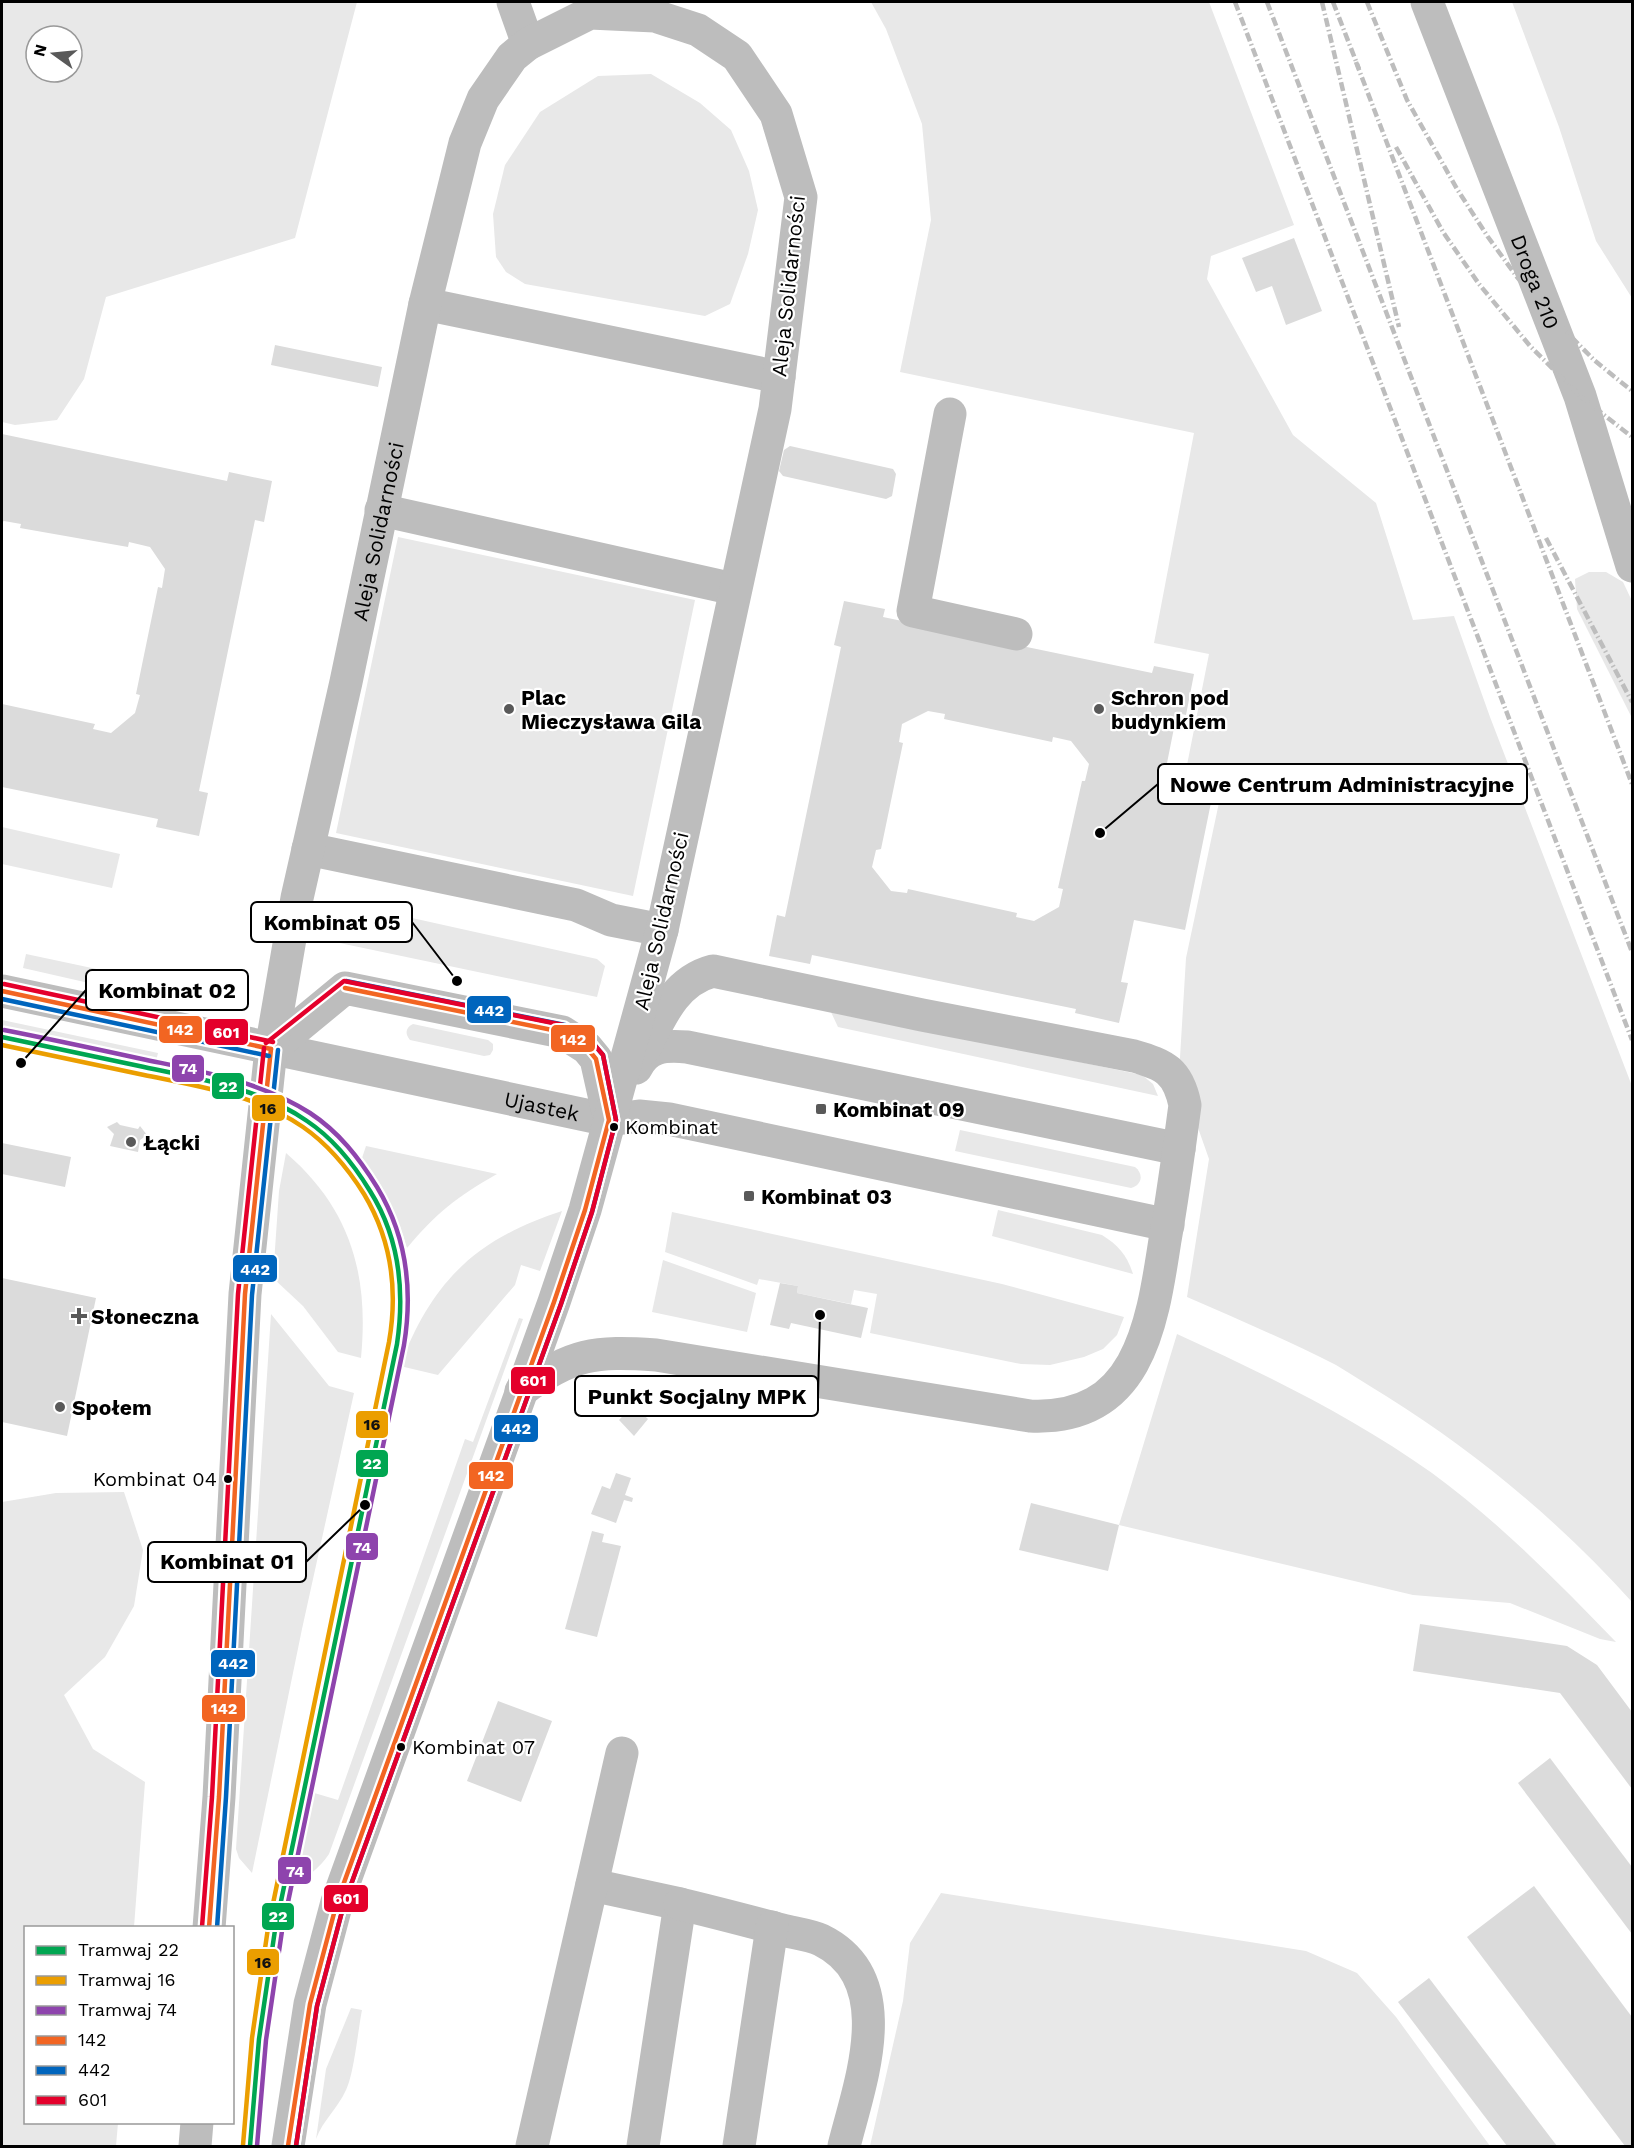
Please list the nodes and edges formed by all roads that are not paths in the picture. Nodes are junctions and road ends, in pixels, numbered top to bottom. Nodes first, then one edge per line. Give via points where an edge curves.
1 (513, 2) edge
2 (1427, 2) edge
3 (657, 9) edge
4 (528, 44) junction
5 (425, 304) junction
6 (779, 377) junction
7 (950, 414) dead end
8 (381, 510) junction
9 (1632, 566) edge
10 (734, 589) junction
11 (1016, 634) dead end
12 (308, 849) junction
13 (662, 930) junction
14 (2, 991) edge
15 (271, 1049) junction
16 (641, 1057) junction
17 (609, 1120) junction
18 (1179, 1149) junction
19 (1168, 1225) junction
20 (521, 1391) junction
21 (622, 1753) dead end
22 (592, 1885) junction
23 (680, 1904) junction
24 (209, 1926) edge
25 (772, 1927) junction
26 (196, 2124) edge
27 (195, 2146) edge
28 (288, 2146) edge
29 (532, 2146) edge
30 (643, 2146) edge
31 (738, 2146) edge
32 (844, 2146) edge

1 - 4 street
2 - 9 street, Droga 210 via 1580,396
3 - 4 street, Aleja Solidarności via 590,13
3 - 6 street, Aleja Solidarności via 737,56 776,114 801,197
4 - 5 street, Aleja Solidarności via 512,57 483,99 465,143
5 - 6 street
5 - 8 street, Aleja Solidarności
6 - 10 street, Aleja Solidarności
7 - 11 street via 913,611
8 - 10 street
8 - 12 street, Aleja Solidarności
10 - 13 street, Aleja Solidarności
12 - 13 street via 576,905 611,920
12 - 15 street, Aleja Solidarności
13 - 17 street, Aleja Solidarności
14 - 15 street, Ujastek
15 - 17 street, Ujastek
15 - 17 street, Ujastek via 345,988 530,1025 562,1032 596,1059
15 - 24 street, Aleja Solidarności via 245,1294
16 - 17 street
16 - 18 street via 662,1046 687,1047
16 - 18 street via 673,996 705,973 720,971 1161,1064 1174,1076 1183,1094
17 - 19 street via 639,1116 669,1119
17 - 20 street, Aleja Solidarności via 585,1210
18 - 19 street
19 - 20 street via 1152,1316 1135,1358 1107,1395 1094,1405 1067,1415 1030,1416 634,1354 610,1353 567,1361
20 - 28 street, Aleja Solidarności via 337,1902 310,2004
21 - 22 street
22 - 23 street
22 - 29 street
23 - 25 street
23 - 30 street
25 - 31 street
25 - 32 street via 820,1940 846,1956 862,1981 869,2015 867,2049
26 - 27 street

